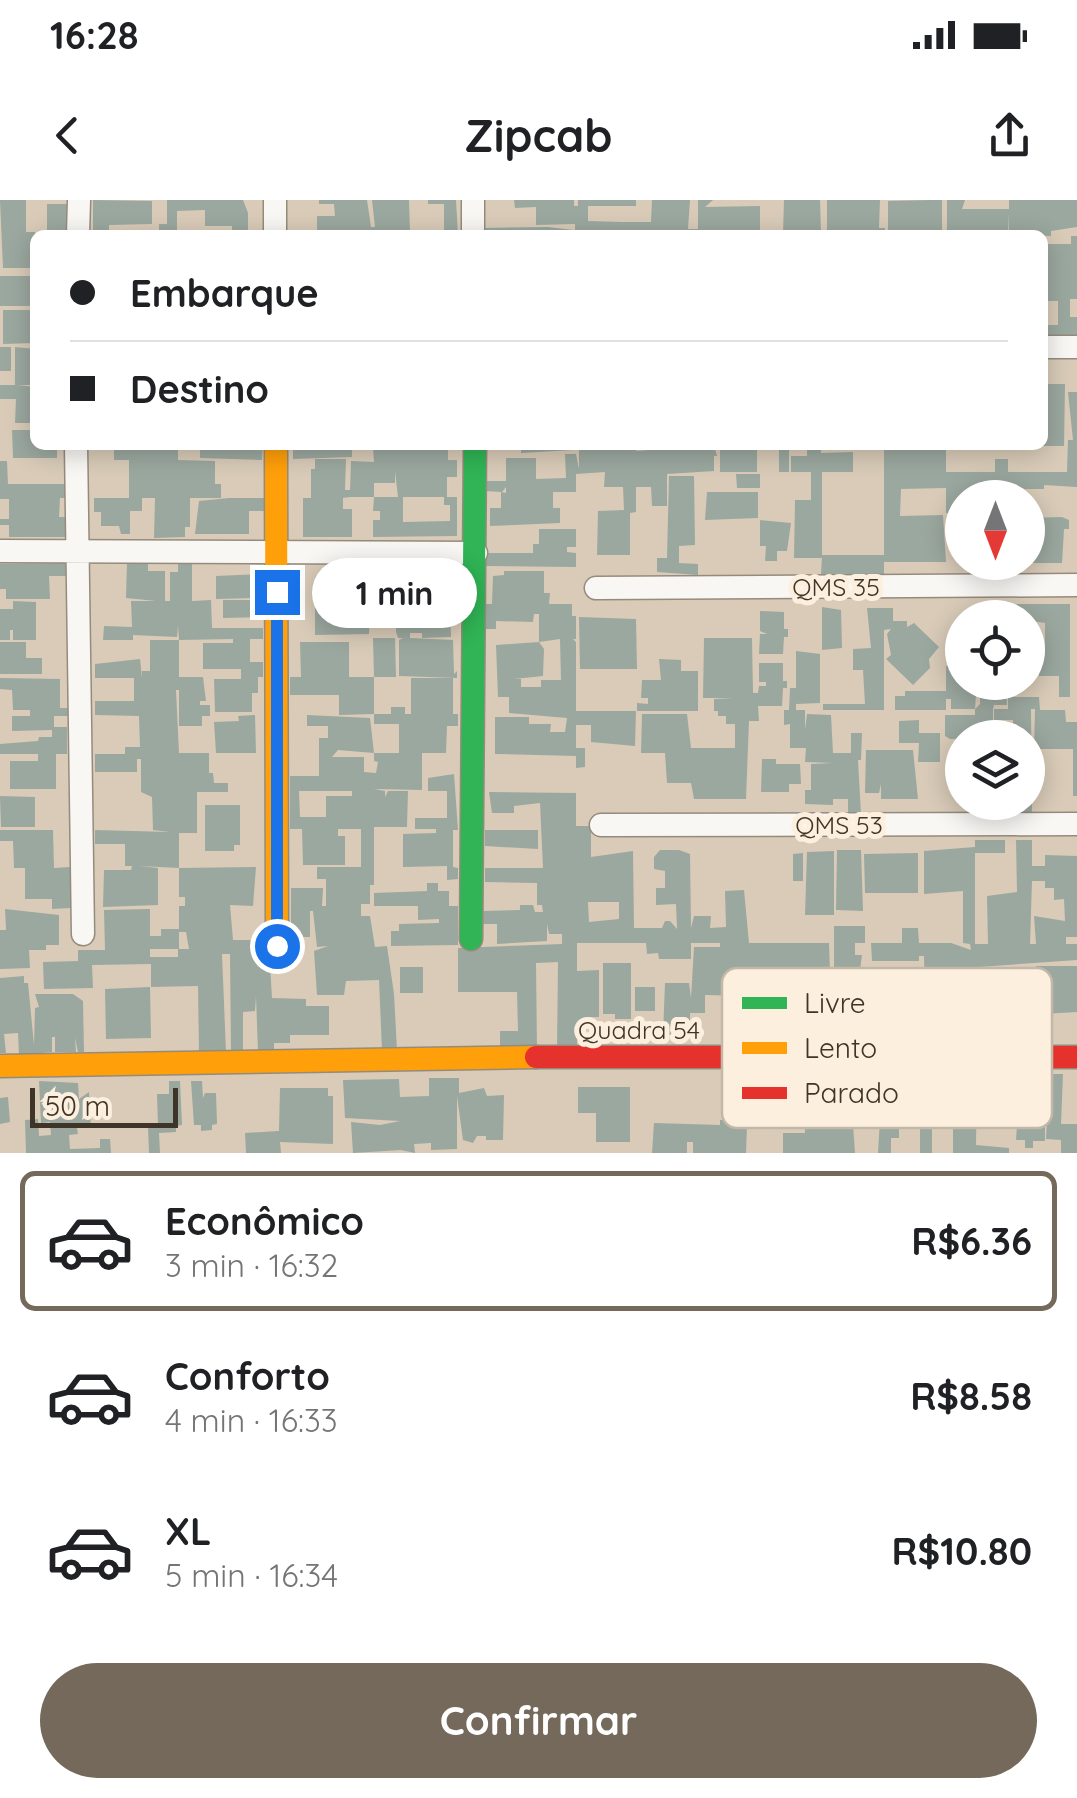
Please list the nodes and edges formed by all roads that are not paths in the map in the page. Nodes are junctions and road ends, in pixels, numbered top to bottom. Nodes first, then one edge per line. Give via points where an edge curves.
1 (79, 200) edge
2 (275, 200) edge
3 (473, 200) edge
4 (78, 230) edge
5 (276, 230) edge
6 (473, 230) edge
7 (1077, 346) edge
8 (1048, 347) edge
9 (76, 450) edge
10 (276, 450) edge
11 (475, 450) edge
12 (0, 550) edge
13 (76, 551) junction
14 (277, 552) junction
15 (476, 553) junction
16 (1077, 585) edge
17 (596, 588) dead end
18 (1077, 824) edge
19 (601, 825) dead end
20 (83, 934) dead end
21 (471, 939) dead end
22 (277, 946) dead end
23 (1052, 1057) edge
24 (1077, 1057) edge
25 (722, 1058) edge
26 (0, 1066) edge

1 - 4 street
2 - 5 street
3 - 6 street
7 - 8 street
9 - 13 street
10 - 14 street
11 - 15 street
12 - 13 street
13 - 14 street
13 - 20 street
14 - 15 street
14 - 22 street
15 - 21 street
16 - 17 street, QMS 35
18 - 19 street, QMS 53
23 - 24 street, Quadra 54
25 - 26 street, Quadra 54

